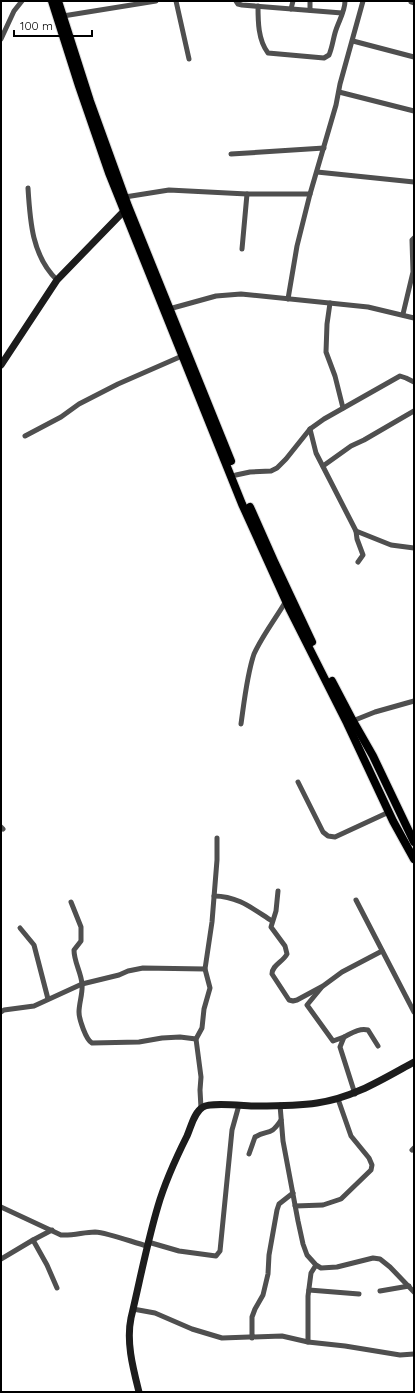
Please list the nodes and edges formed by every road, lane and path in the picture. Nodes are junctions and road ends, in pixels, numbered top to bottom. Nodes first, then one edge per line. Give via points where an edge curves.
1 (22, 1) edge
2 (52, 1) edge
3 (58, 1) edge
4 (119, 1) edge
5 (156, 1) edge
6 (176, 1) edge
7 (236, 1) edge
8 (293, 1) edge
9 (310, 1) edge
10 (345, 1) edge
11 (364, 1) edge
12 (258, 6) junction
13 (116, 7) junction
14 (291, 9) junction
15 (310, 10) junction
16 (342, 13) junction
17 (63, 16) junction
18 (1, 39) edge
19 (353, 41) junction
20 (414, 57) edge
21 (189, 59) dead end
22 (339, 92) junction
23 (414, 111) edge
24 (324, 148) junction
25 (231, 154) dead end
26 (317, 172) junction
27 (414, 182) edge
28 (28, 188) dead end
29 (247, 194) junction
30 (310, 194) junction
31 (125, 197) junction
32 (124, 211) junction
33 (414, 238) edge
34 (242, 249) dead end
35 (414, 263) edge
36 (57, 280) junction
37 (288, 299) junction
38 (330, 303) junction
39 (169, 309) junction
40 (404, 314) junction
41 (414, 318) edge
42 (182, 356) junction
43 (1, 364) edge
44 (414, 382) edge
45 (343, 408) junction
46 (414, 411) edge
47 (212, 421) junction
48 (310, 429) junction
49 (25, 436) dead end
50 (323, 466) junction
51 (236, 475) junction
52 (356, 530) junction
53 (414, 548) edge
54 (358, 562) dead end
55 (286, 601) junction
56 (414, 702) edge
57 (350, 722) junction
58 (241, 724) dead end
59 (298, 782) dead end
60 (389, 812) junction
61 (217, 838) dead end
62 (414, 842) edge
63 (414, 859) edge
64 (278, 891) dead end
65 (214, 896) junction
66 (356, 900) dead end
67 (70, 902) dead end
68 (272, 921) junction
69 (20, 928) dead end
70 (382, 951) junction
71 (205, 969) junction
72 (82, 984) junction
73 (323, 986) junction
74 (48, 999) junction
75 (2, 1009) edge
76 (414, 1012) edge
77 (344, 1037) junction
78 (196, 1039) junction
79 (378, 1046) dead end
80 (414, 1062) edge
81 (354, 1094) junction
82 (338, 1099) junction
83 (280, 1105) junction
84 (239, 1106) junction
85 (201, 1108) junction
86 (281, 1120) junction
87 (248, 1154) dead end
88 (293, 1193) junction
89 (295, 1206) junction
90 (1, 1207) edge
91 (52, 1230) junction
92 (33, 1240) junction
93 (147, 1244) junction
94 (1, 1258) edge
95 (316, 1265) junction
96 (409, 1286) junction
97 (56, 1288) dead end
98 (309, 1290) junction
99 (380, 1291) dead end
100 (414, 1292) edge
101 (359, 1294) dead end
102 (133, 1309) junction
103 (252, 1338) junction
104 (308, 1342) junction
105 (414, 1354) edge
106 (138, 1392) edge

1 - 18 street via 14,11
2 - 32 main road via 99,147
3 - 17 main road
4 - 13 street
5 - 13 street
6 - 21 street
7 - 12 street via 242,5
8 - 14 street
9 - 15 street
10 - 16 street
11 - 19 street
12 - 14 street
12 - 16 street via 262,43 268,53 324,58 329,55
13 - 17 street
14 - 15 street
15 - 16 street
17 - 31 main road via 90,101
19 - 20 street
19 - 22 street
22 - 23 street
22 - 24 street
24 - 25 street
24 - 26 street
26 - 27 street
26 - 30 street
28 - 36 street via 39,255 48,272
29 - 30 street
29 - 31 street via 169,190
29 - 34 street
30 - 37 street via 297,246
31 - 39 main road
32 - 36 street
32 - 42 main road
33 - 35 street
35 - 40 street
36 - 43 street
37 - 38 street
37 - 39 street via 229,295 203,299
38 - 40 street
38 - 45 street via 326,352
39 - 47 main road
40 - 41 street
42 - 47 main road
42 - 49 street via 78,404 61,417
44 - 45 street via 400,376
45 - 48 street
46 - 50 street via 351,446
47 - 51 main road
47 - 55 main road via 260,544
48 - 50 street via 316,453
48 - 51 street via 277,468
50 - 52 street
51 - 57 main road
52 - 53 street via 391,545
52 - 54 street via 363,555
55 - 57 main road
55 - 58 street via 254,656
56 - 57 street via 375,712
57 - 60 main road
57 - 62 main road via 373,756
59 - 60 street via 323,832 328,836 335,837
60 - 63 main road
61 - 65 street
64 - 68 street
65 - 68 street via 226,896 236,900
65 - 71 street
66 - 70 street
67 - 72 street via 81,927 81,941 74,950 74,956
68 - 73 street via 271,927 287,950 286,957 274,968 272,974 289,1000 298,1000
69 - 74 street via 34,945
70 - 73 street via 342,972
70 - 76 street
71 - 72 street via 143,968
71 - 78 street via 210,988 202,1028
72 - 74 street
72 - 78 street via 78,1013 86,1036 92,1043 139,1042 180,1037
73 - 77 street via 307,1005 333,1041
74 - 75 street via 34,1006
77 - 79 street via 356,1030 368,1030
77 - 81 street via 340,1047
78 - 85 street
80 - 81 street
81 - 82 street
82 - 83 street
82 - 89 street via 351,1136 369,1158 371,1170 341,1199 323,1204
83 - 84 street
83 - 86 street
84 - 85 street via 212,1104
84 - 93 street via 232,1130 219,1254 216,1256 179,1251
85 - 93 street via 158,1204
86 - 87 street via 270,1133 255,1137
86 - 88 street
88 - 89 street
88 - 103 street via 279,1204 277,1210 268,1274 263,1295 252,1317
89 - 95 street via 303,1244 307,1255
90 - 91 street
91 - 92 street
91 - 93 street via 68,1235 97,1232
92 - 94 street
92 - 97 street
93 - 102 street
95 - 96 street via 328,1268 373,1258 380,1259
95 - 98 street via 311,1273
96 - 99 street
96 - 100 street
98 - 101 street
98 - 104 street
102 - 103 street via 155,1313 192,1330 222,1338
102 - 106 street via 129,1339
103 - 104 street via 282,1336
104 - 105 street via 400,1355

